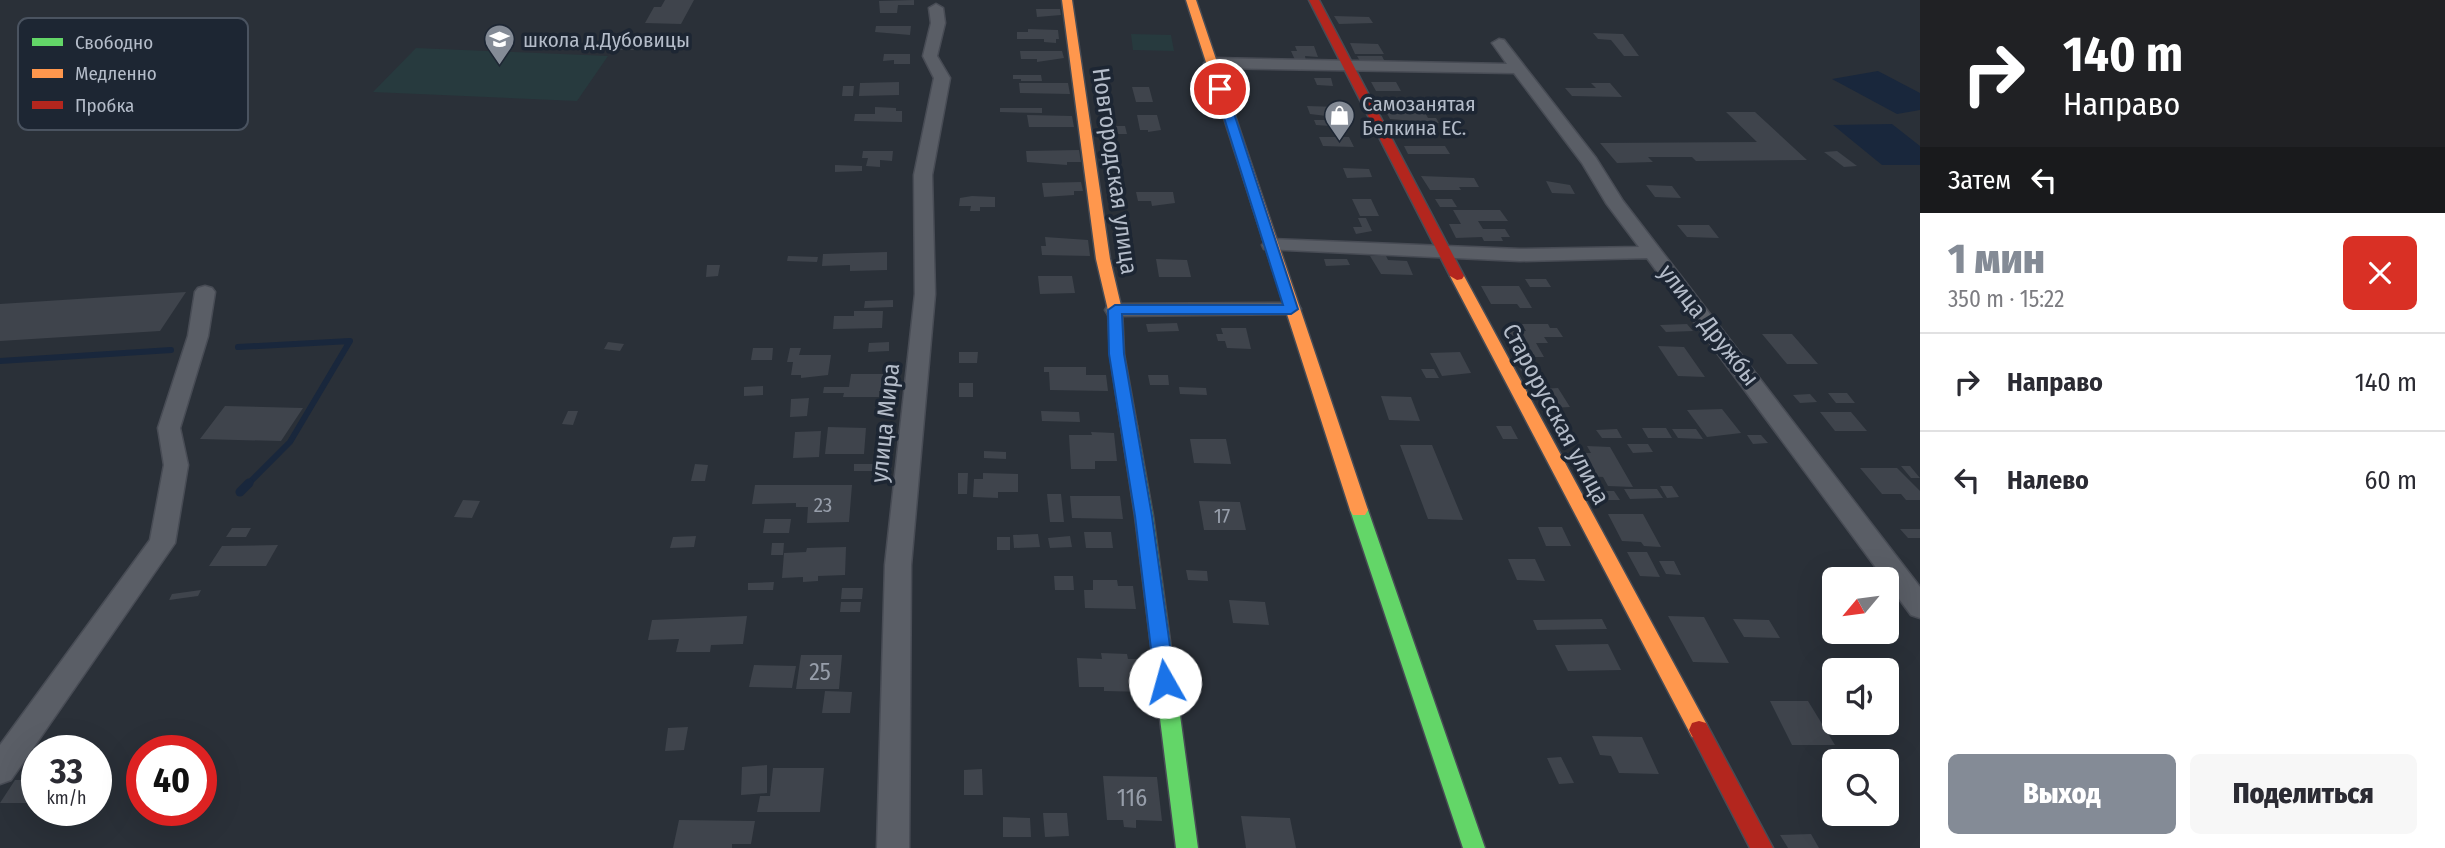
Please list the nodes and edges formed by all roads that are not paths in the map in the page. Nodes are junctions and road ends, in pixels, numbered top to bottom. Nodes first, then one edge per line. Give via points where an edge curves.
1 (1068, 0) edge
2 (1191, 0) edge
3 (1314, 0) edge
4 (936, 8) dead end
5 (1499, 43) dead end
6 (1212, 63) junction
7 (1348, 66) junction
8 (1518, 69) junction
9 (1271, 244) junction
10 (1444, 252) junction
11 (1652, 252) junction
12 (205, 292) dead end
13 (1291, 309) junction
14 (1115, 310) junction
15 (1920, 607) edge
16 (0, 769) edge
17 (893, 848) edge
18 (1187, 848) edge
19 (1474, 848) edge
20 (1762, 848) edge

1 - 14 street, Новгородская улица via 1103,259
2 - 6 street
3 - 7 street, Старорусская улица
4 - 17 street, улица Мира via 938,23 930,56 942,78 923,176 925,294 898,565
5 - 8 street, улица Дружбы
6 - 7 street
6 - 9 street
7 - 8 street
7 - 10 street, Старорусская улица
8 - 11 street, улица Дружбы
9 - 10 street
9 - 13 street
10 - 11 street
10 - 20 street, Старорусская улица
11 - 15 street, улица Дружбы
12 - 16 street via 198,336 169,428 176,465 162,543
13 - 14 street
13 - 19 street
14 - 18 street, Новгородская улица via 1117,354 1144,516

